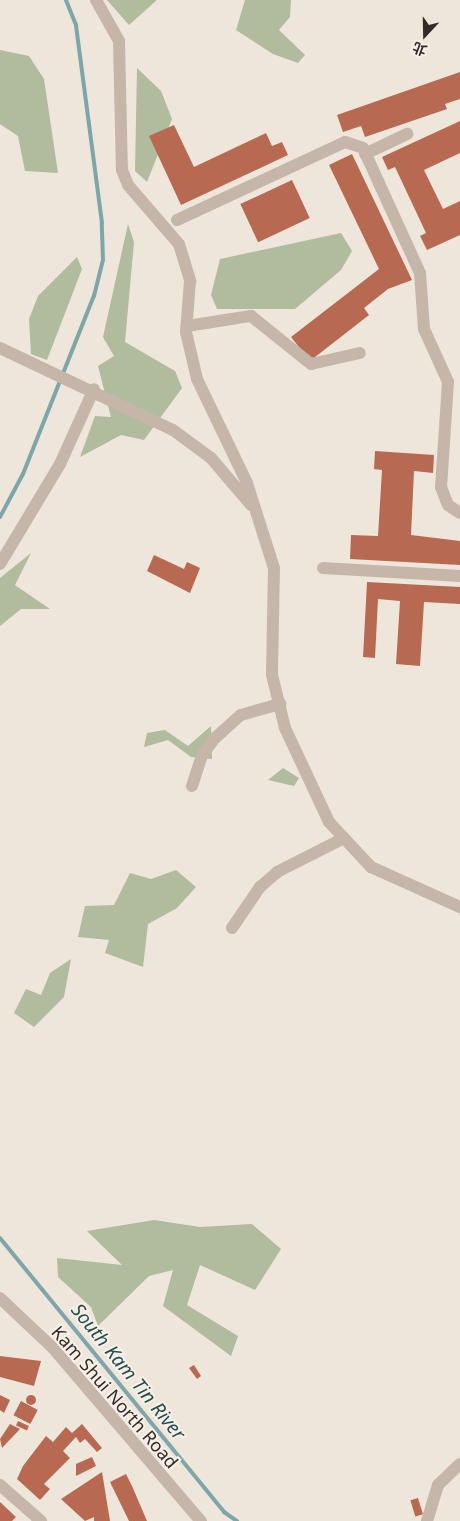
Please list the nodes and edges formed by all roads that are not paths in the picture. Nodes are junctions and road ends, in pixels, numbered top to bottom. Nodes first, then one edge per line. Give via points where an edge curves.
1 (96, 0) edge
2 (407, 134) dead end
3 (365, 154) junction
4 (177, 220) dead end
5 (187, 326) junction
6 (0, 348) edge
7 (360, 353) dead end
8 (94, 389) junction
9 (253, 506) junction
10 (460, 513) edge
11 (0, 564) edge
12 (322, 568) dead end
13 (460, 576) edge
14 (280, 704) junction
15 (192, 786) dead end
16 (344, 838) junction
17 (460, 907) edge
18 (232, 928) dead end
19 (0, 1298) edge
20 (460, 1464) edge
21 (0, 1485) edge
22 (41, 1521) edge
23 (201, 1521) edge
24 (427, 1521) edge

1 - 5 street via 119,41 122,170 128,185 179,244 190,281
2 - 3 street
3 - 4 street via 355,142 345,142
3 - 10 street via 420,274 424,329 448,382 441,487 448,505
5 - 7 street via 251,316 311,364
5 - 9 street via 197,379 247,483
6 - 8 street
8 - 9 street via 173,430 211,458
8 - 11 street via 60,464
9 - 14 street via 274,568 272,675
12 - 13 street
14 - 15 street via 241,715 214,739 202,755
14 - 16 street via 286,728 326,815
16 - 17 street via 371,867
16 - 18 street via 277,872 260,887
19 - 23 street, Kam Shui North Road via 53,1348
20 - 24 street via 438,1485
21 - 22 street

